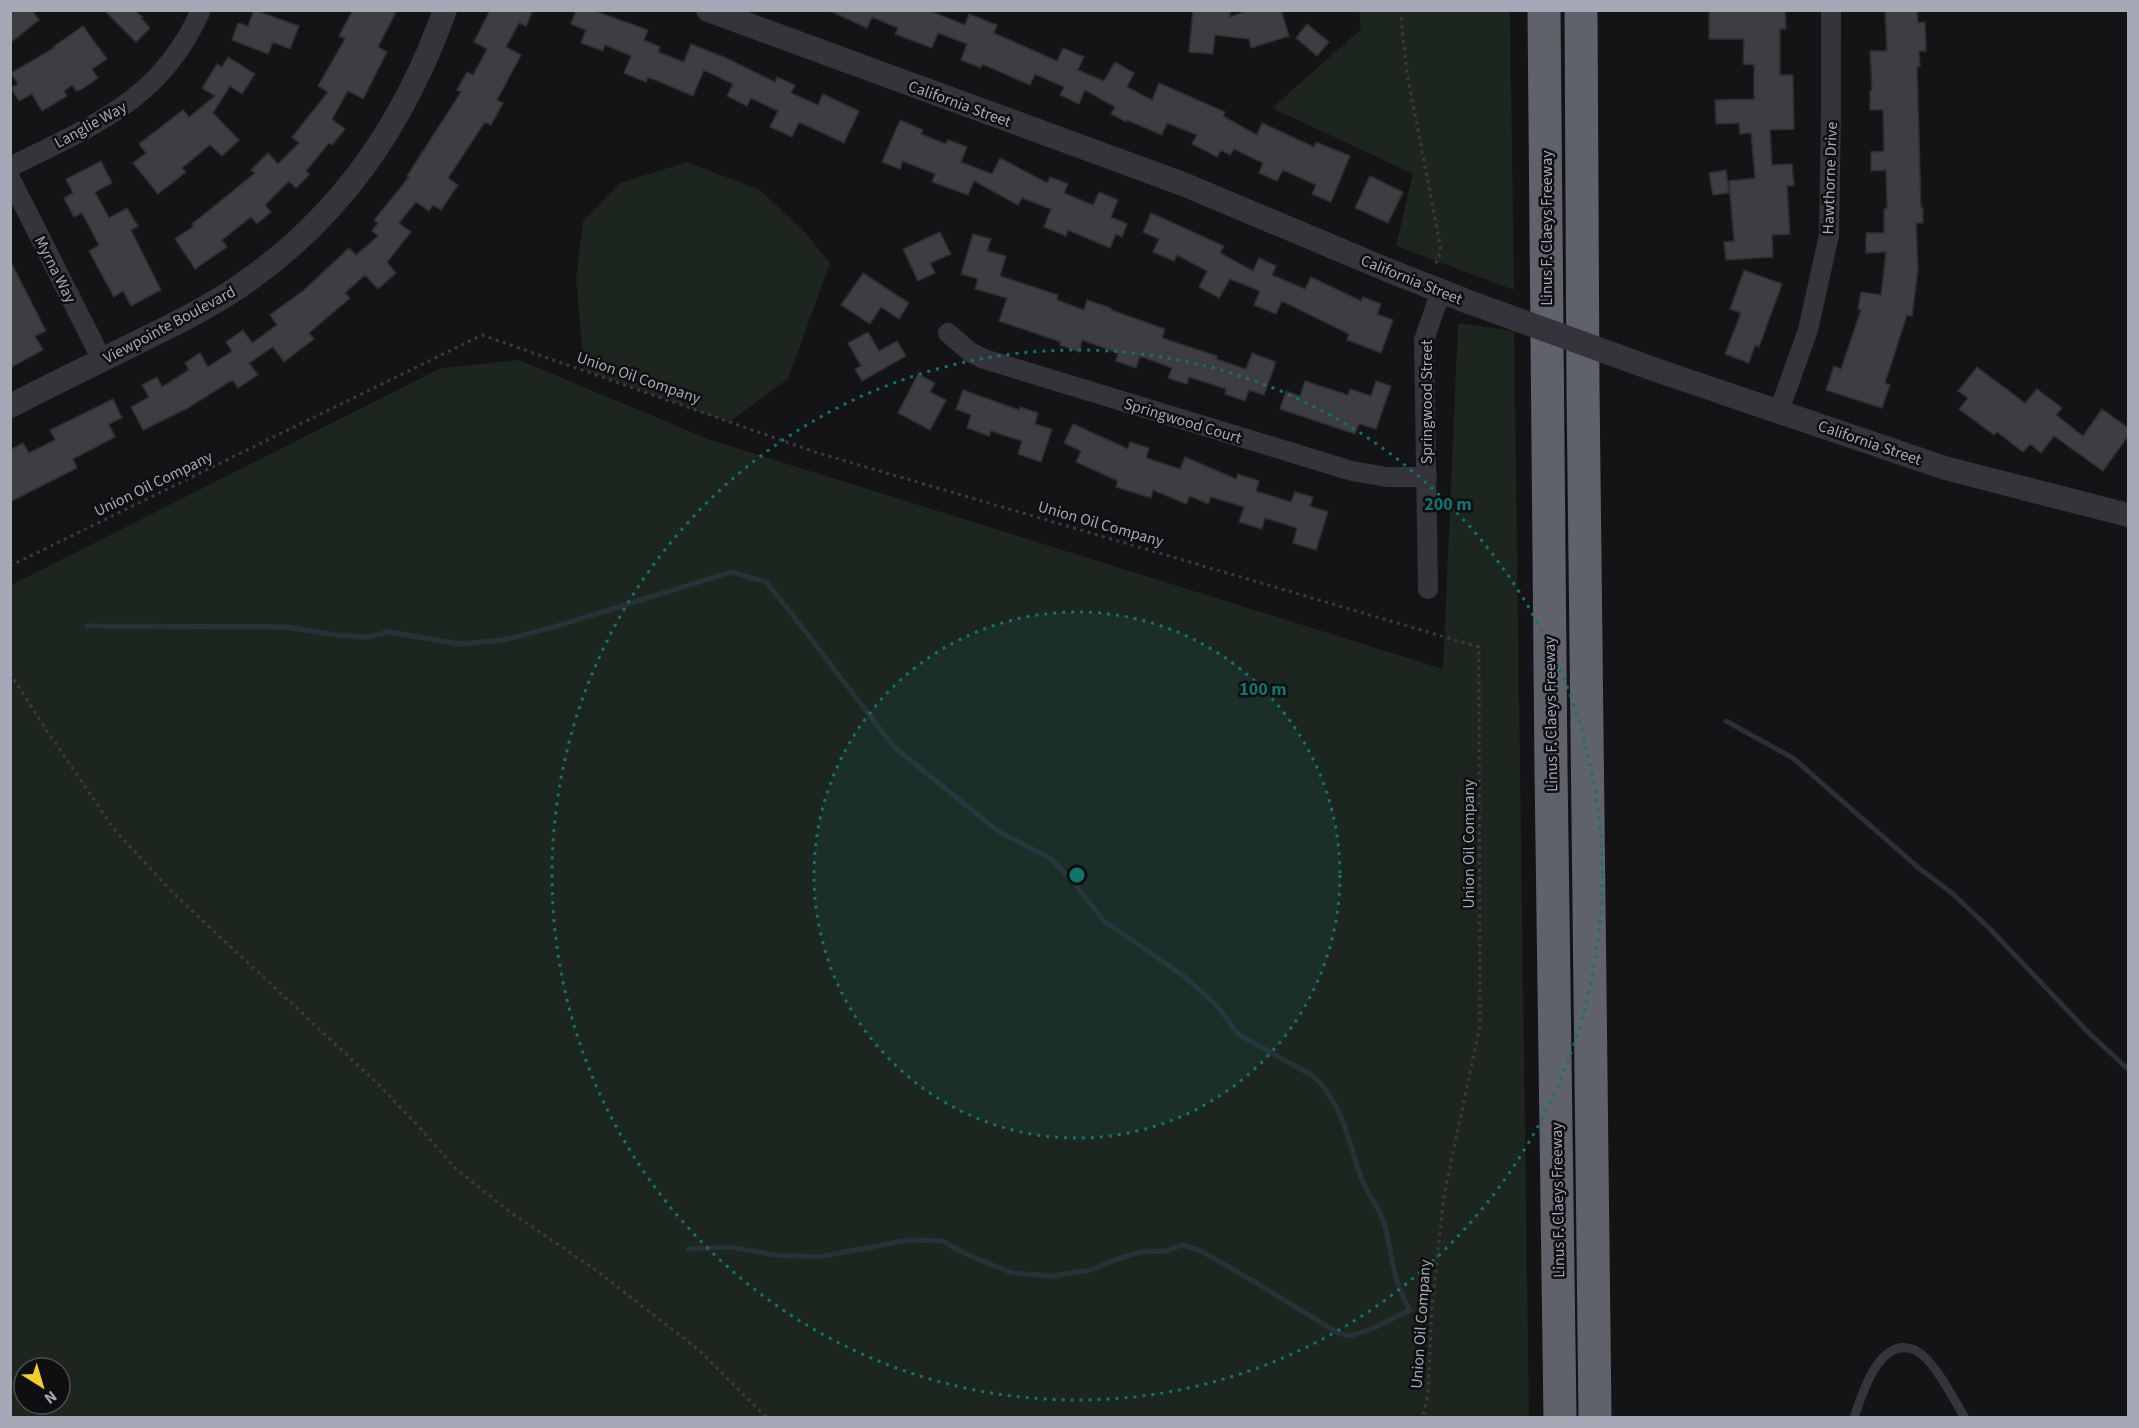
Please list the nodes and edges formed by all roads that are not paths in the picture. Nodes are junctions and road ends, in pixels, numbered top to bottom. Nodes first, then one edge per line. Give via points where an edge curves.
1 (201, 10) edge
2 (445, 10) edge
3 (708, 10) edge
4 (1544, 10) edge
5 (1581, 10) edge
6 (1831, 10) edge
7 (10, 167) edge
8 (10, 178) edge
9 (1434, 288) junction
10 (948, 333) dead end
11 (102, 360) junction
12 (10, 406) edge
13 (1779, 411) junction
14 (1427, 477) junction
15 (2128, 515) edge
16 (1428, 589) dead end
17 (1560, 1418) edge
18 (1595, 1418) edge
19 (1854, 1418) edge
20 (1965, 1418) edge

1 - 7 street, Langlie Way via 176,57 140,95 112,115
2 - 11 street, Viewpointe Boulevard via 424,66 397,118 365,166 314,225 270,264 223,297
3 - 9 street, California Street via 1183,184
4 - 17 highway, Linus F. Claeys Freeway
5 - 18 highway
6 - 13 street, Hawthorne Drive via 1829,235 1808,330
8 - 11 street, Myrna Way
9 - 13 street, California Street, bridge
9 - 14 street, Springwood Street via 1424,340
10 - 14 street, Springwood Court via 984,359 1341,468 1387,477
11 - 12 street, Viewpointe Boulevard
13 - 15 street, California Street via 1945,468
14 - 16 street, Springwood Street
19 - 20 lane via 1879,1363 1894,1348 1917,1351 1931,1364

